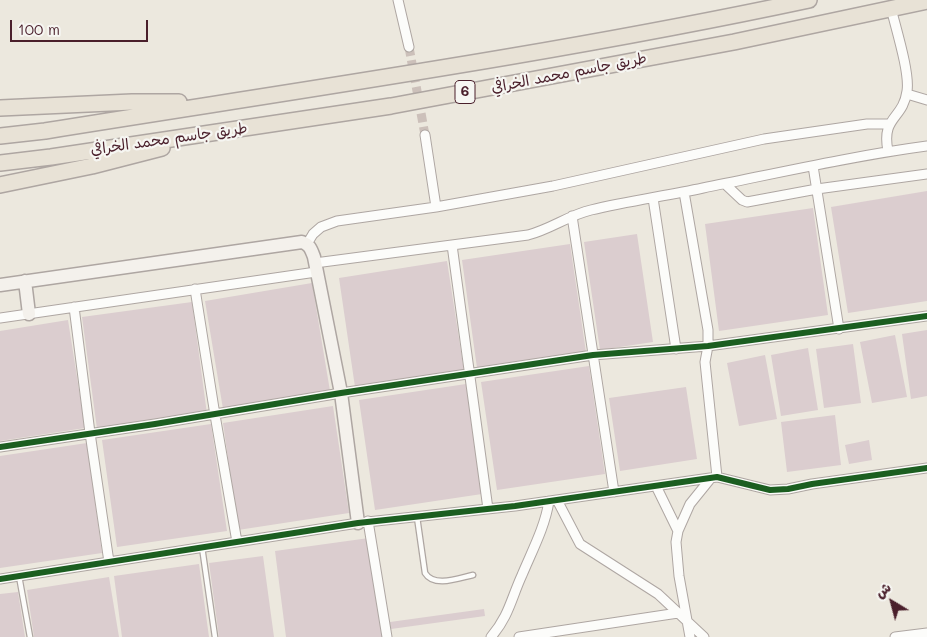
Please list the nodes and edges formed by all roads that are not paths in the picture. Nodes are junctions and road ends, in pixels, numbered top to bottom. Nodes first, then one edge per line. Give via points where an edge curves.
1 (398, 0) edge
2 (809, 0) edge
3 (927, 1) edge
4 (891, 8) junction
5 (409, 48) tunnel mouth
6 (907, 94) junction
7 (927, 100) edge
8 (223, 102) junction
9 (0, 108) edge
10 (889, 124) junction
11 (201, 135) junction
12 (0, 136) edge
13 (425, 136) tunnel mouth
14 (927, 146) edge
15 (888, 151) junction
16 (0, 162) edge
17 (813, 166) junction
18 (927, 174) edge
19 (0, 184) edge
20 (725, 184) junction
21 (817, 189) junction
22 (684, 192) junction
23 (653, 198) junction
24 (436, 207) junction
25 (572, 216) junction
26 (307, 244) junction
27 (452, 245) junction
28 (316, 267) junction
29 (25, 282) junction
30 (0, 285) edge
31 (196, 289) junction
32 (74, 307) junction
33 (29, 314) junction
34 (927, 316) edge
35 (0, 318) edge
36 (840, 329) junction
37 (708, 346) junction
38 (676, 349) junction
39 (593, 355) junction
40 (469, 374) junction
41 (341, 393) junction
42 (214, 414) junction
43 (90, 433) junction
44 (0, 447) edge
45 (927, 468) edge
46 (714, 478) junction
47 (656, 486) junction
48 (614, 492) junction
49 (553, 501) junction
50 (488, 509) junction
51 (417, 516) junction
52 (363, 522) junction
53 (678, 532) junction
54 (237, 542) junction
55 (202, 547) junction
56 (110, 562) junction
57 (473, 575) dead end
58 (19, 576) junction
59 (0, 579) edge
60 (678, 613) junction
61 (686, 621) junction
62 (927, 633) edge
63 (30, 637) edge
64 (215, 637) edge
65 (387, 637) edge
66 (491, 637) edge
67 (519, 637) edge
68 (690, 637) edge
69 (704, 637) edge
70 (895, 637) edge

1 - 5 street
2 - 8 highway, طريق جاسم محمد الخرافي / 6 via 556,48
3 - 4 highway, طريق جاسم محمد الخرافي / 6
4 - 6 street via 907,78
4 - 11 highway, طريق جاسم محمد الخرافي / 6 via 734,42 391,106
6 - 7 street
6 - 10 street
8 - 9 highway
8 - 12 highway, طريق جاسم محمد الخرافي / 6
10 - 15 street
10 - 24 street via 867,124 764,139 611,174
11 - 16 highway, طريق جاسم محمد الخرافي / 6
11 - 19 highway via 114,161
13 - 24 street
14 - 15 street
15 - 17 street
17 - 20 street
17 - 21 street
18 - 21 street
20 - 21 street via 747,202
20 - 22 street
21 - 36 street
22 - 23 street
22 - 37 street
23 - 25 street
23 - 38 street
24 - 26 street via 332,223 317,230
25 - 27 street via 537,233
25 - 39 street
26 - 28 street
26 - 29 street via 302,242
27 - 28 street
27 - 40 street
28 - 31 street
28 - 41 street
29 - 30 street
29 - 33 street
31 - 32 street
31 - 42 street
32 - 33 street
32 - 43 street
33 - 35 street
34 - 36 street
36 - 37 street
37 - 38 street
37 - 46 street via 705,362
38 - 39 street
39 - 40 street
39 - 48 street
40 - 41 street
40 - 50 street
41 - 42 street
41 - 52 street
42 - 43 street
42 - 54 street
43 - 44 street
43 - 56 street
45 - 46 street via 770,490
46 - 47 street
46 - 53 street via 690,504
47 - 48 street
47 - 53 street
48 - 49 street
49 - 50 street
49 - 60 street via 580,544 658,594
49 - 66 street via 509,611
50 - 51 street
51 - 52 street
51 - 57 lane via 429,578 438,581
52 - 54 street
52 - 65 street
53 - 61 street via 677,555
54 - 55 street
55 - 56 street
55 - 64 lane
56 - 58 street
58 - 59 street
58 - 63 lane
60 - 61 street
60 - 67 street
61 - 68 street
61 - 69 street
62 - 70 street

